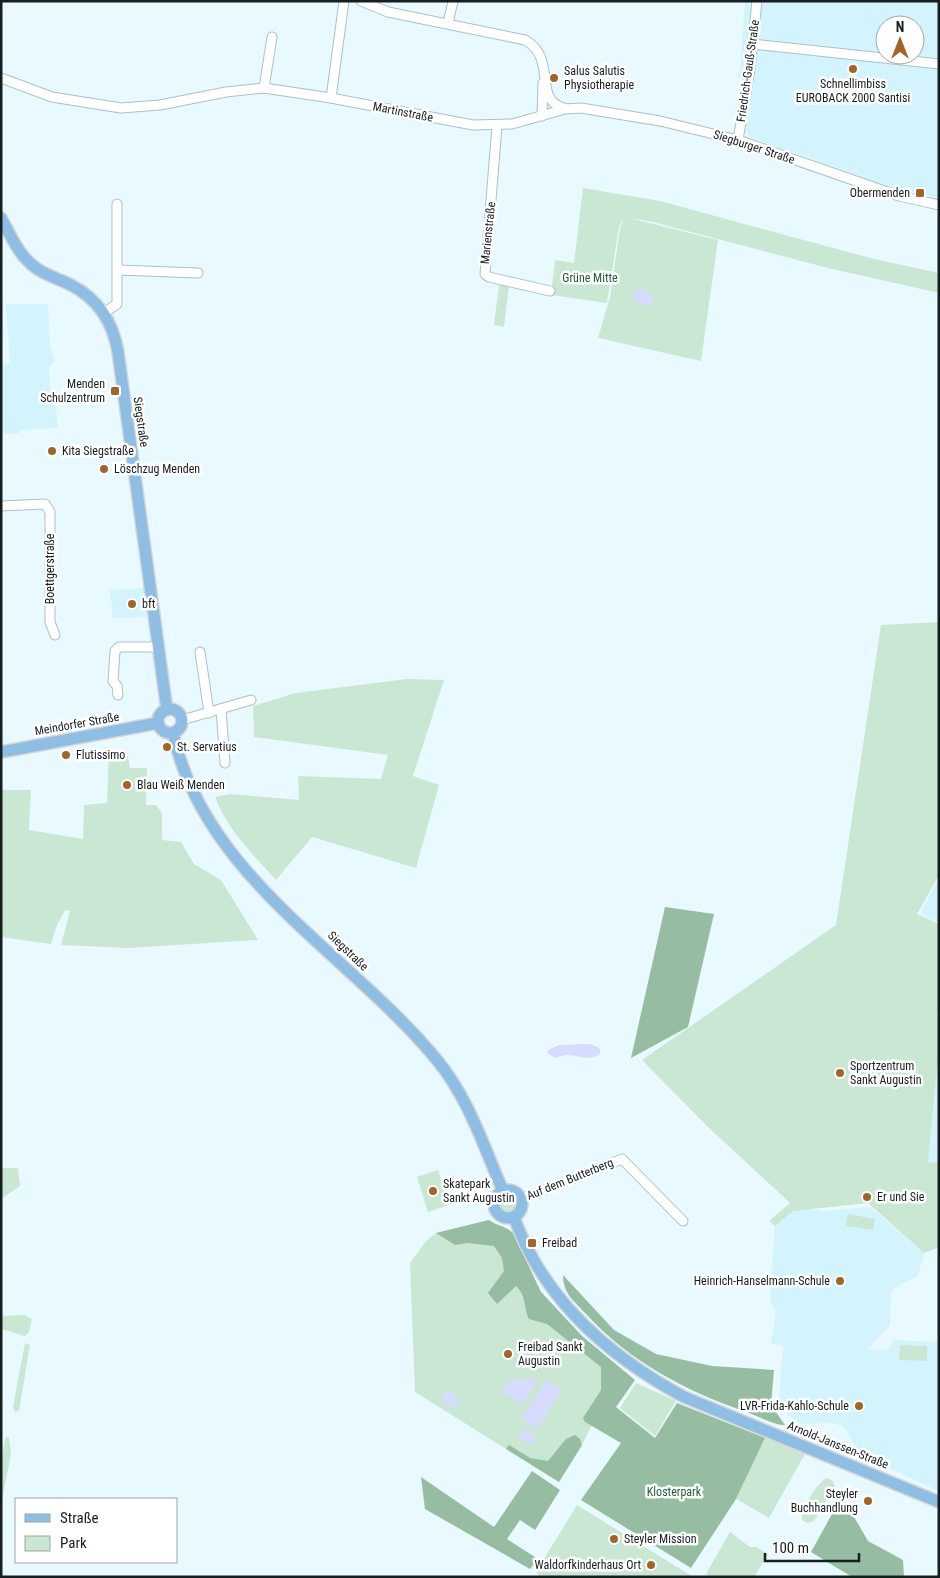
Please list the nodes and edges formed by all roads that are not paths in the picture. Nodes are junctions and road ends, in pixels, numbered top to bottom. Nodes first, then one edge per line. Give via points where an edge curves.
1 (344, 1) edge
2 (361, 1) edge
3 (453, 1) edge
4 (757, 1) edge
5 (448, 23) junction
6 (272, 37) dead end
7 (752, 44) junction
8 (939, 64) edge
9 (544, 71) junction
10 (1, 78) edge
11 (264, 88) junction
12 (331, 98) junction
13 (565, 108) junction
14 (542, 116) junction
15 (497, 126) junction
16 (738, 140) junction
17 (117, 204) dead end
18 (939, 205) edge
19 (1, 218) edge
20 (118, 270) junction
21 (198, 273) dead end
22 (550, 291) dead end
23 (104, 313) junction
24 (1, 506) edge
25 (55, 635) dead end
26 (157, 647) junction
27 (200, 652) dead end
28 (118, 696) dead end
29 (251, 700) dead end
30 (221, 709) junction
31 (167, 710) junction
32 (209, 713) junction
33 (182, 720) junction
34 (158, 723) junction
35 (173, 733) junction
36 (1, 752) edge
37 (225, 763) dead end
38 (503, 1191) junction
39 (521, 1199) junction
40 (514, 1217) junction
41 (683, 1221) dead end
42 (939, 1502) edge

1 - 12 street
2 - 5 street via 388,12
3 - 5 street
4 - 7 street, Friedrich-Gauß-Straße
5 - 9 street via 525,40 542,56
6 - 11 street
7 - 8 street
7 - 16 street, Friedrich-Gauß-Straße
9 - 13 street via 550,100
9 - 14 street
10 - 11 street, Martinstraße via 52,97 121,108 156,106
11 - 12 street, Martinstraße
12 - 15 street, Martinstraße via 473,125
13 - 14 street, Siegburger Straße
13 - 16 street, Siegburger Straße via 651,120
14 - 15 street, Martinstraße
15 - 22 street, Marienstraße via 485,274
16 - 18 street, Siegburger Straße via 900,196
17 - 20 street
19 - 23 main road, Siegstraße via 29,262 47,275 83,292
20 - 21 street
20 - 23 street via 117,304
23 - 26 main road, Siegstraße via 118,352
24 - 25 street, Boettgerstraße via 45,504 50,512 50,622
26 - 28 street via 119,647 115,651 113,681
26 - 31 main road, Siegstraße
27 - 32 street
29 - 30 street
30 - 32 street
30 - 37 street
31 - 33 main road via 177,711
31 - 34 main road via 160,714
32 - 33 street
33 - 35 main road via 179,729
34 - 35 main road via 162,730
34 - 36 main road, Meindorfer Straße
35 - 38 main road, Siegstraße via 179,758 196,799 226,848 266,892 437,1061 478,1126
38 - 39 main road via 512,1190
38 - 40 main road via 495,1198 494,1209 500,1216
39 - 40 main road via 520,1212
39 - 41 street, Auf dem Butterberg via 622,1158
40 - 42 main road, Arnold-Janssen-Straße via 526,1246 550,1285 574,1314 601,1342 646,1376 684,1397

